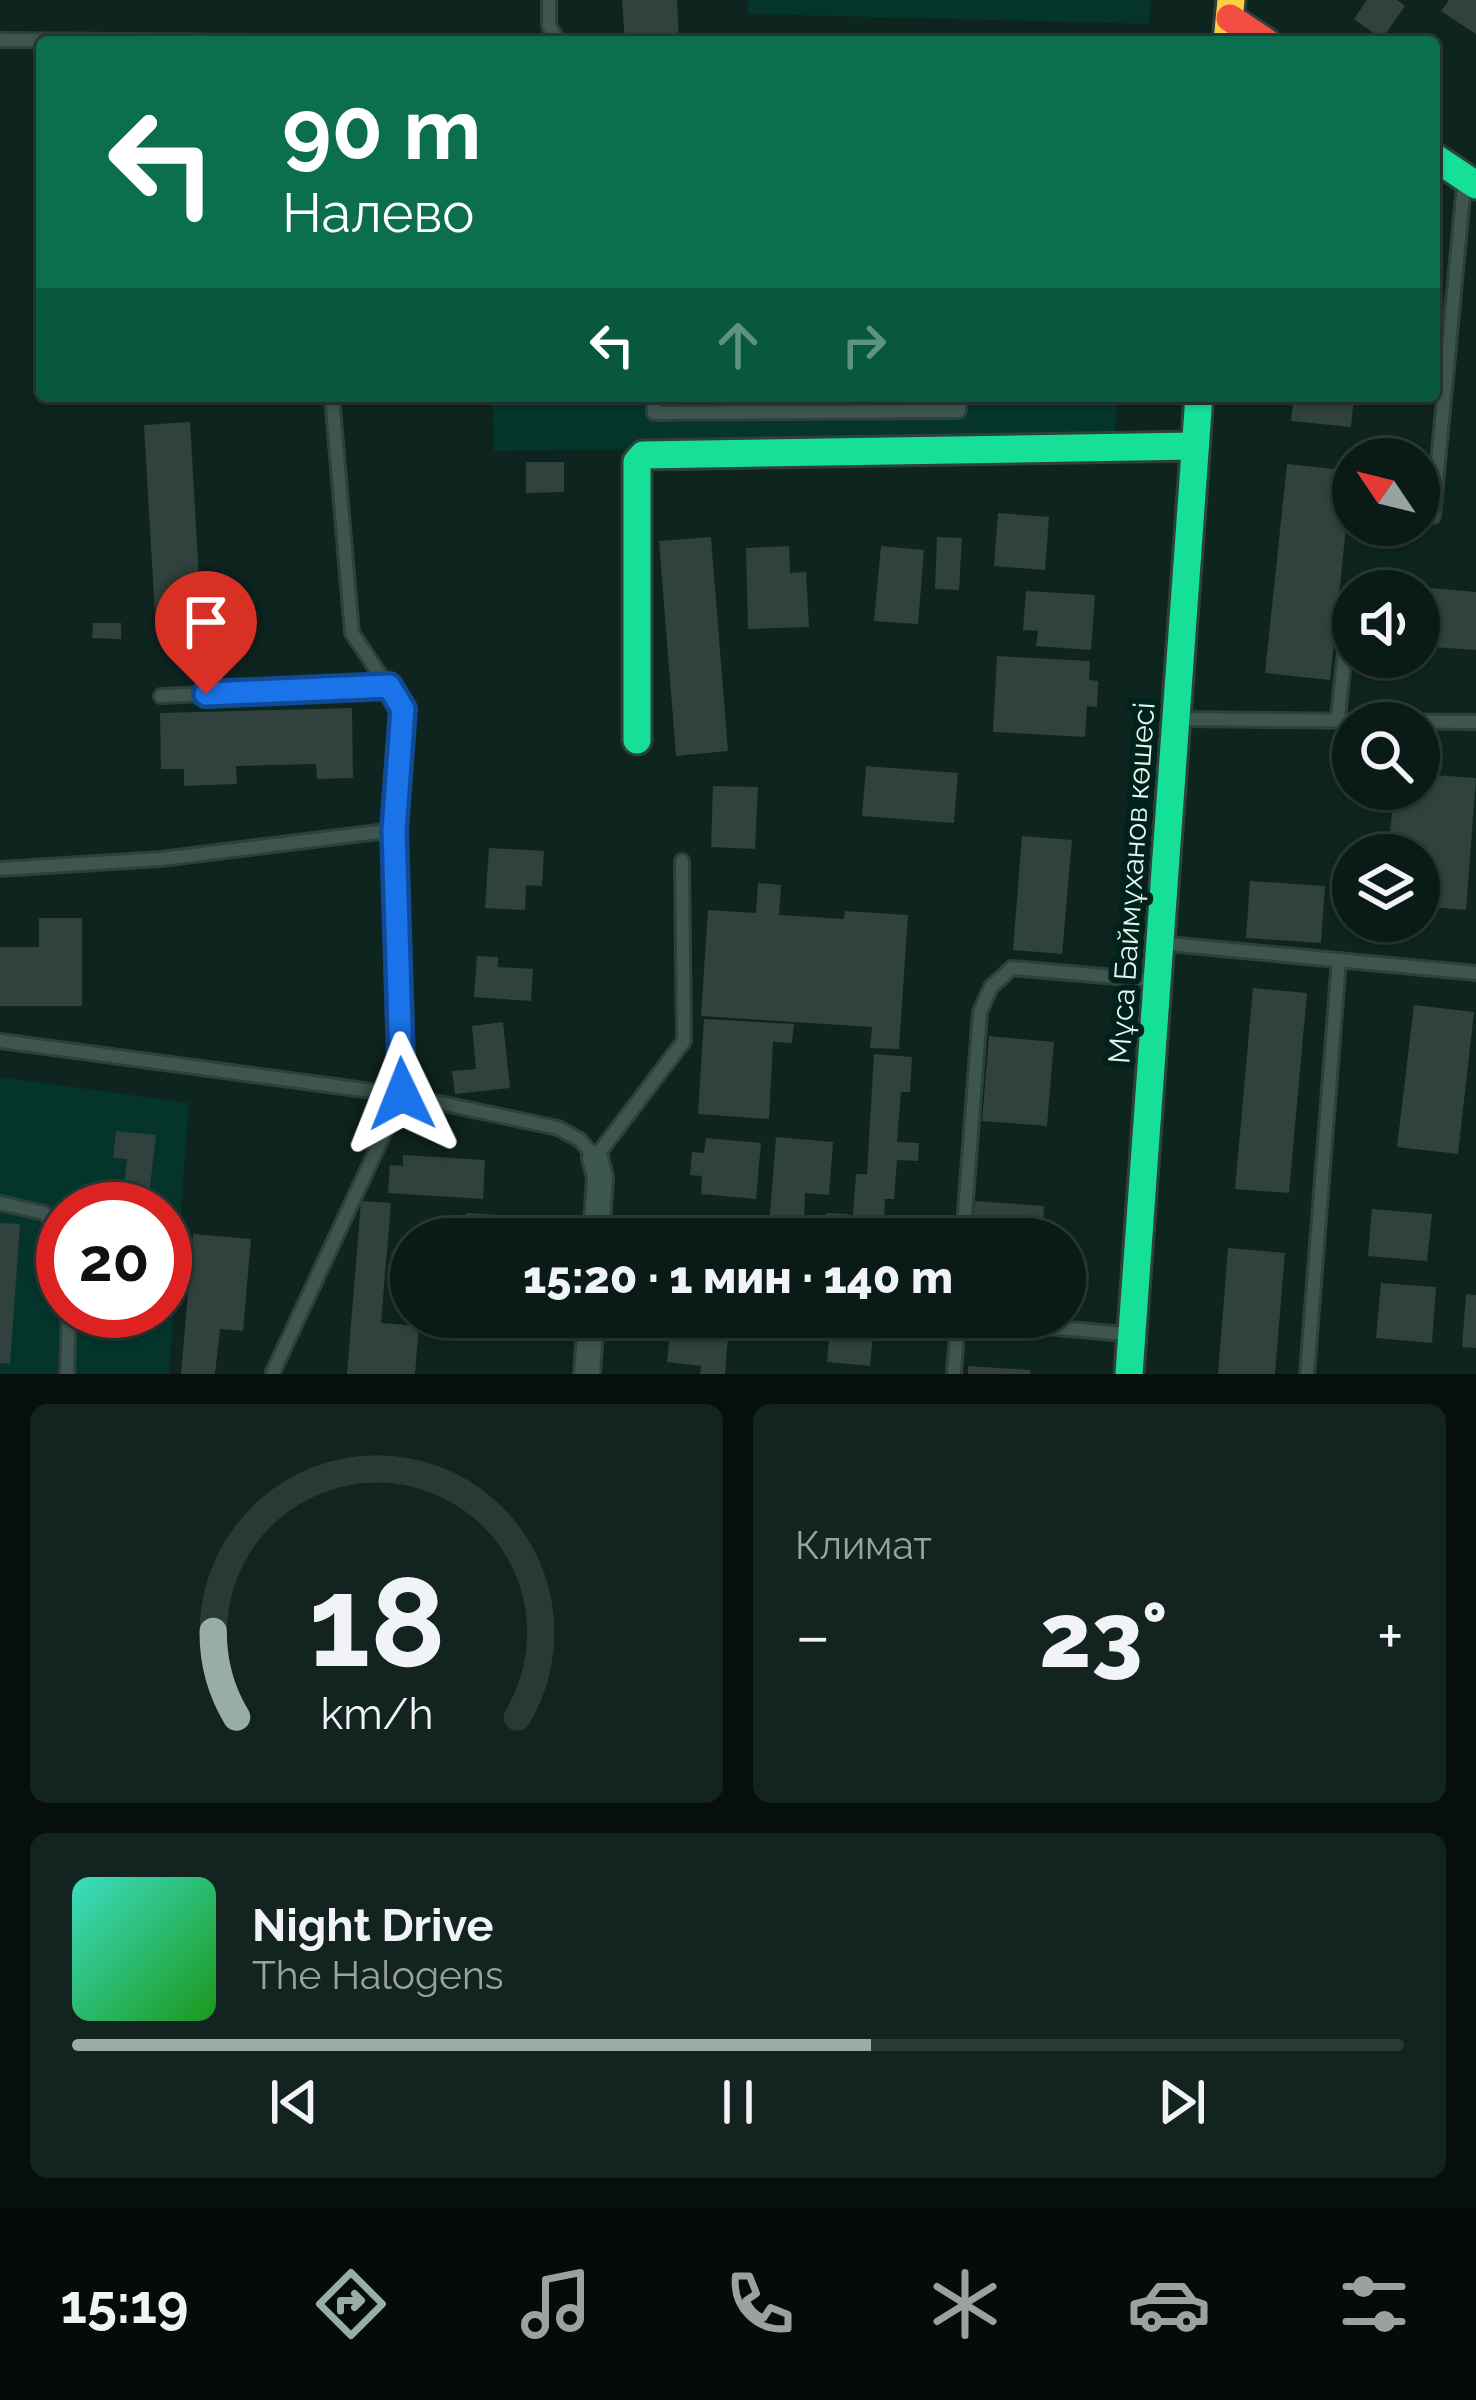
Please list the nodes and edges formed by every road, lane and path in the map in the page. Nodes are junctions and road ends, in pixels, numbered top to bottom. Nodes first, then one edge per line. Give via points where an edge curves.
1 (549, 0) edge
2 (1229, 20) edge
3 (555, 36) edge
4 (1256, 36) edge
5 (0, 40) edge
6 (36, 40) edge
7 (1440, 161) edge
8 (1471, 182) edge
9 (333, 402) edge
10 (654, 402) edge
11 (1199, 402) edge
12 (959, 403) edge
13 (654, 413) junction
14 (1195, 446) junction
15 (961, 447) junction
16 (655, 452) junction
17 (1440, 454) edge
18 (389, 686) junction
19 (161, 696) dead end
20 (1332, 718) edge
21 (1177, 719) junction
22 (1440, 721) edge
23 (1476, 722) edge
24 (637, 740) dead end
25 (394, 830) junction
26 (682, 861) dead end
27 (0, 869) edge
28 (1161, 944) junction
29 (1340, 960) junction
30 (1476, 973) edge
31 (1158, 981) junction
32 (0, 1041) edge
33 (402, 1094) junction
34 (595, 1158) junction
35 (0, 1203) edge
36 (36, 1211) edge
37 (597, 1218) edge
38 (965, 1218) edge
39 (1086, 1331) edge
40 (1132, 1335) junction
41 (68, 1338) edge
42 (590, 1338) edge
43 (957, 1338) edge
44 (273, 1372) edge
45 (67, 1374) edge
46 (587, 1374) edge
47 (954, 1374) edge
48 (1129, 1374) edge
49 (1307, 1374) edge

1 - 3 lane
2 - 4 main road
5 - 6 lane
7 - 8 main road
8 - 17 lane
9 - 18 lane via 352,633
10 - 13 lane
11 - 14 main road, Мұса Баймұханов көшесі
12 - 13 lane
12 - 15 lane
13 - 16 lane
14 - 15 main road
14 - 21 main road, Мұса Баймұханов көшесі
15 - 16 main road
16 - 24 main road via 638,462
18 - 19 lane
18 - 25 lane via 403,709
20 - 21 lane
21 - 28 main road, Мұса Баймұханов көшесі
22 - 23 lane
25 - 27 lane via 160,860
25 - 33 lane
26 - 34 lane via 684,1041
28 - 29 lane
28 - 31 main road, Мұса Баймұханов көшесі
29 - 30 lane
29 - 49 lane
31 - 38 lane via 1012,968 991,987 980,1012
31 - 40 main road, Мұса Баймұханов көшесі
32 - 33 lane
33 - 34 lane via 558,1128
33 - 44 lane
34 - 37 street
35 - 36 lane
39 - 40 lane
40 - 48 main road, Мұса Баймұханов көшесі
41 - 45 lane
42 - 46 street
43 - 47 lane

